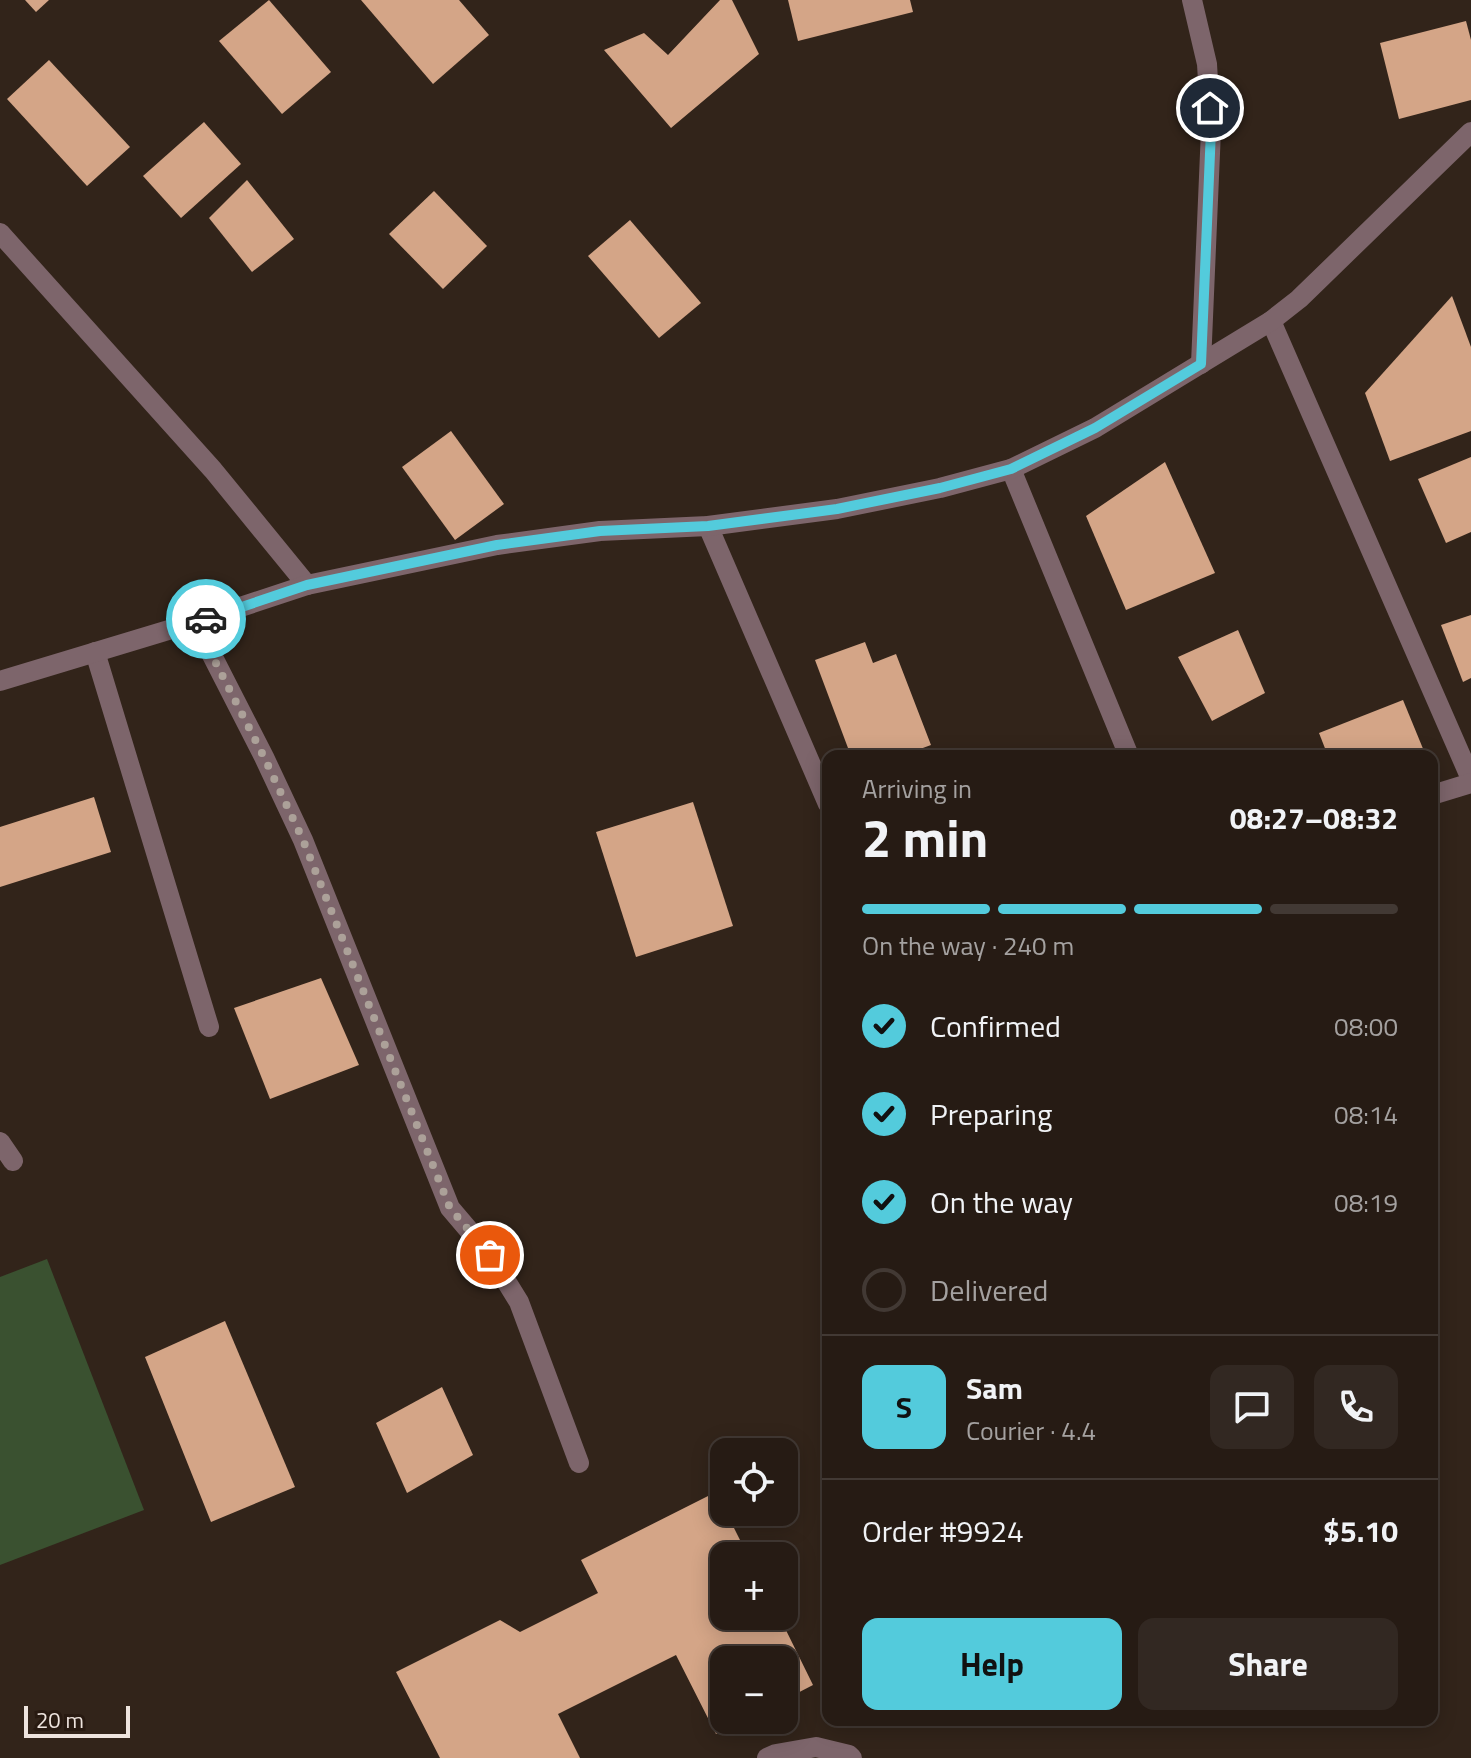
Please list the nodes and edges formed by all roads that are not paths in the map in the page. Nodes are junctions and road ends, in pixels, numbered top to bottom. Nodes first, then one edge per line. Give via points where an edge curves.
1 (1192, 0) edge
2 (1471, 132) edge
3 (0, 233) edge
4 (1271, 321) junction
5 (1201, 364) junction
6 (1011, 469) junction
7 (708, 526) junction
8 (307, 585) junction
9 (195, 622) junction
10 (95, 652) junction
11 (0, 681) edge
12 (1127, 750) edge
13 (1471, 781) edge
14 (822, 790) edge
15 (1438, 793) edge
16 (209, 1027) dead end
17 (0, 1142) edge
18 (13, 1161) dead end
19 (579, 1463) dead end
20 (767, 1758) edge
21 (852, 1758) edge

1 - 5 street via 1207,64 1211,130
2 - 4 street
3 - 8 street via 213,470
4 - 5 street
4 - 13 street
5 - 6 street via 1095,428
6 - 7 street via 837,509
6 - 12 street
7 - 8 street via 600,531 497,545
7 - 14 street
8 - 9 street
9 - 10 street
9 - 19 street via 303,840 450,1208 490,1255 519,1302
10 - 11 street
10 - 16 street
13 - 15 street
17 - 18 street
20 - 21 street via 816,1747

